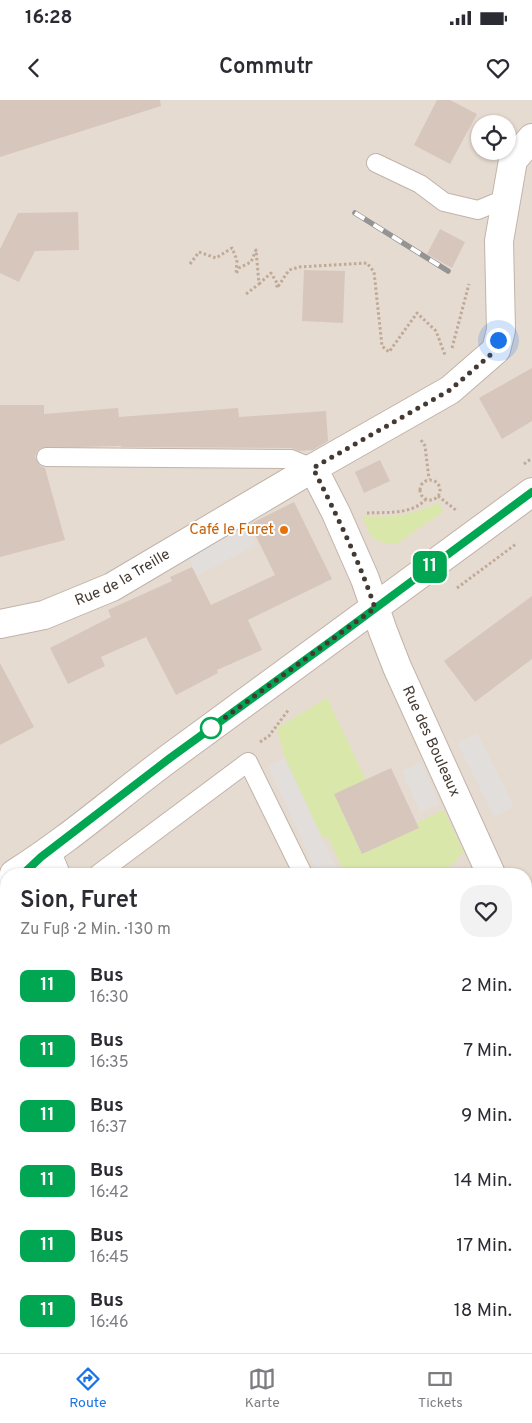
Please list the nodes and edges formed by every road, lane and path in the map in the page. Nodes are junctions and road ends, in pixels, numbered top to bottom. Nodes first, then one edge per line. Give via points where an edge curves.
1 (532, 138) edge
2 (376, 163) dead end
3 (507, 198) junction
4 (190, 264) dead end
5 (498, 264) junction
6 (259, 284) junction
7 (246, 294) dead end
8 (408, 415) junction
9 (46, 457) dead end
10 (313, 468) junction
11 (429, 479) junction
12 (532, 492) edge
13 (438, 496) junction
14 (426, 499) junction
15 (458, 512) dead end
16 (336, 513) junction
17 (517, 543) dead end
18 (457, 588) dead end
19 (375, 608) junction
20 (0, 624) edge
21 (44, 864) edge
22 (32, 868) edge
23 (106, 868) edge
24 (300, 868) edge
25 (488, 868) edge

1 - 3 street, Rue de la Treille via 513,160
2 - 3 lane via 420,184 444,202 478,210
3 - 5 street, Rue de la Treille
4 - 6 path via 199,252 216,258 232,248 237,260 236,274 239,268 251,262 256,250
5 - 6 path via 474,264 451,352 445,356 436,331 417,313 389,352 382,346 374,272 367,262 299,266 289,270 277,288 271,273
5 - 8 street, Rue de la Treille via 501,330 496,350 450,390
6 - 7 path
8 - 10 street, Rue de la Treille
8 - 11 path via 425,446
9 - 10 lane via 291,459
10 - 16 street
10 - 20 street, Rue de la Treille via 112,587 44,615
11 - 13 path via 440,486
11 - 14 path via 419,488
12 - 19 street
13 - 14 path
13 - 15 path
14 - 16 path via 403,510
16 - 19 street via 366,579
17 - 18 path
19 - 21 street via 170,758
19 - 25 street, Rue des Bouleaux via 397,667
21 - 22 street
23 - 24 lane via 248,762

